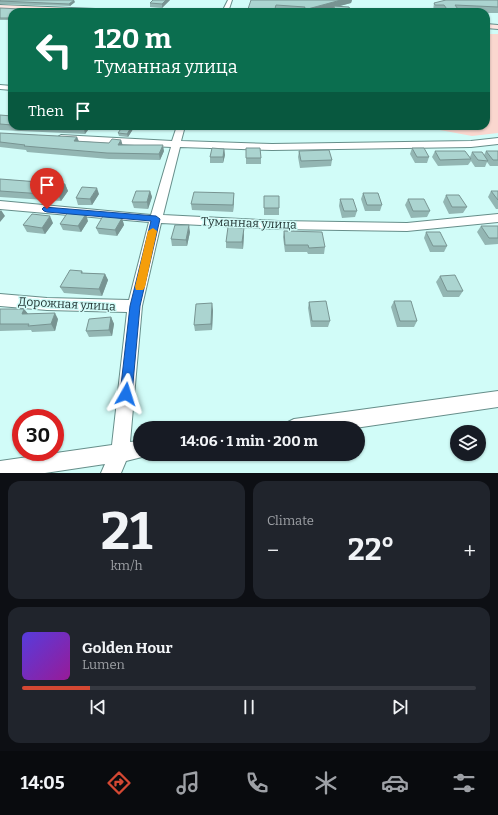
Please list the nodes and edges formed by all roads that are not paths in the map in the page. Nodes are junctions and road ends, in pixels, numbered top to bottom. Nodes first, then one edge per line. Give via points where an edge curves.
1 (180, 130) edge
2 (48, 137) edge
3 (498, 141) edge
4 (175, 144) junction
5 (0, 205) edge
6 (498, 218) edge
7 (156, 219) junction
8 (0, 300) edge
9 (135, 306) junction
10 (498, 399) edge
11 (343, 421) edge
12 (133, 451) edge
13 (120, 453) junction
14 (0, 470) edge
15 (111, 473) edge

1 - 4 street
2 - 4 street
3 - 4 street via 472,144 272,147
4 - 7 street
5 - 7 street, Туманная улица
6 - 7 street, Туманная улица via 408,227 278,225
7 - 9 street
8 - 9 street, Дорожная улица
9 - 13 street
10 - 11 street
12 - 13 street
13 - 14 street
13 - 15 street

